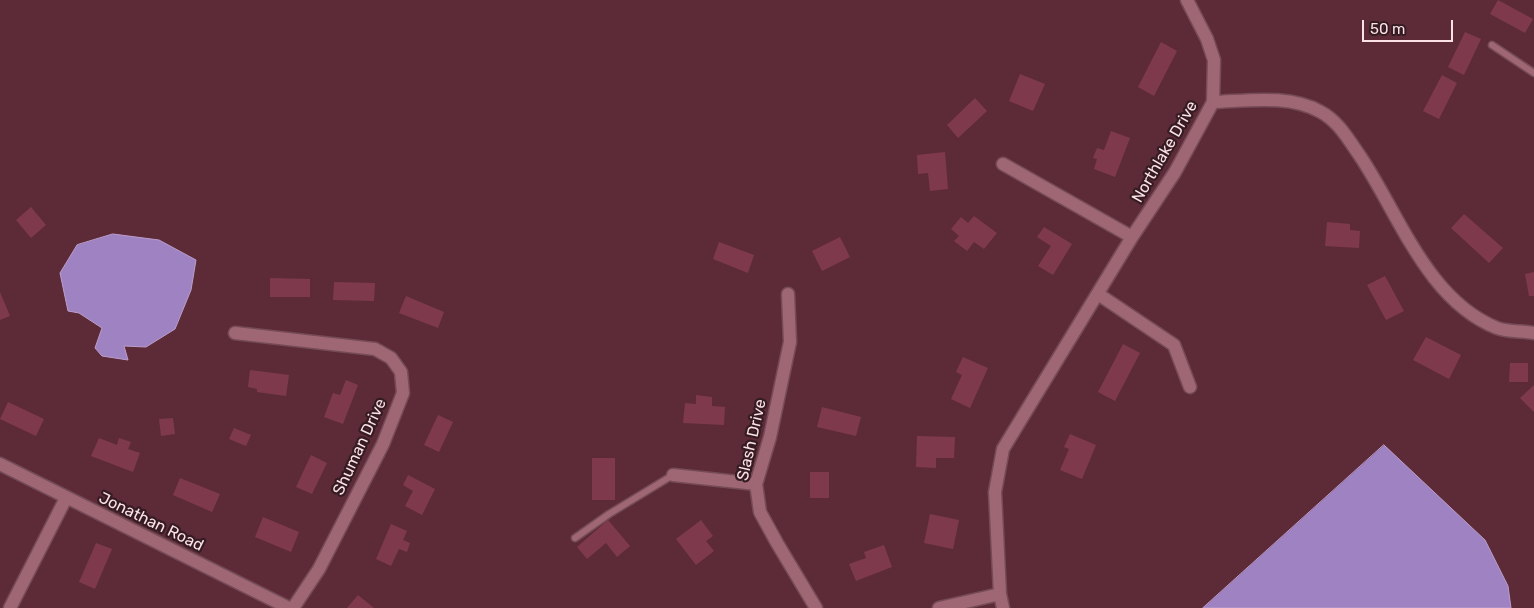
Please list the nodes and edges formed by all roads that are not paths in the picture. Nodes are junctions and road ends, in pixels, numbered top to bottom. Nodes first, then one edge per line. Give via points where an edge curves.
1 (1187, 0) edge
2 (1492, 46) dead end
3 (1534, 73) edge
4 (1213, 102) junction
5 (1003, 164) dead end
6 (1132, 237) junction
7 (788, 294) dead end
8 (1098, 294) junction
9 (1534, 332) edge
10 (235, 333) dead end
11 (1190, 387) dead end
12 (0, 464) edge
13 (673, 475) joint
14 (756, 484) junction
15 (66, 498) junction
16 (574, 538) dead end
17 (1000, 594) junction
18 (10, 608) edge
19 (289, 608) edge
20 (293, 608) edge
21 (816, 608) edge
22 (940, 608) edge
23 (1003, 608) edge

1 - 4 street via 1214,60
2 - 3 lane
4 - 6 street, Northlake Drive via 1175,172
4 - 9 street, Northlake Drive via 1291,101 1319,111 1338,123 1418,257 1458,303 1476,318 1499,329
5 - 6 street
6 - 8 street, Northlake Drive
7 - 14 street, Slash Drive via 790,342 770,437
8 - 11 street via 1174,345
8 - 17 street, Northlake Drive via 1003,449 995,492
10 - 20 street, Shuman Drive via 375,349 391,358 401,372 403,393 383,444 319,569
12 - 15 street, Jonathan Road
13 - 14 street
13 - 16 lane
14 - 21 street, Slash Drive via 760,512
15 - 18 street
15 - 19 street, Jonathan Road
17 - 22 street
17 - 23 street, Northlake Drive

